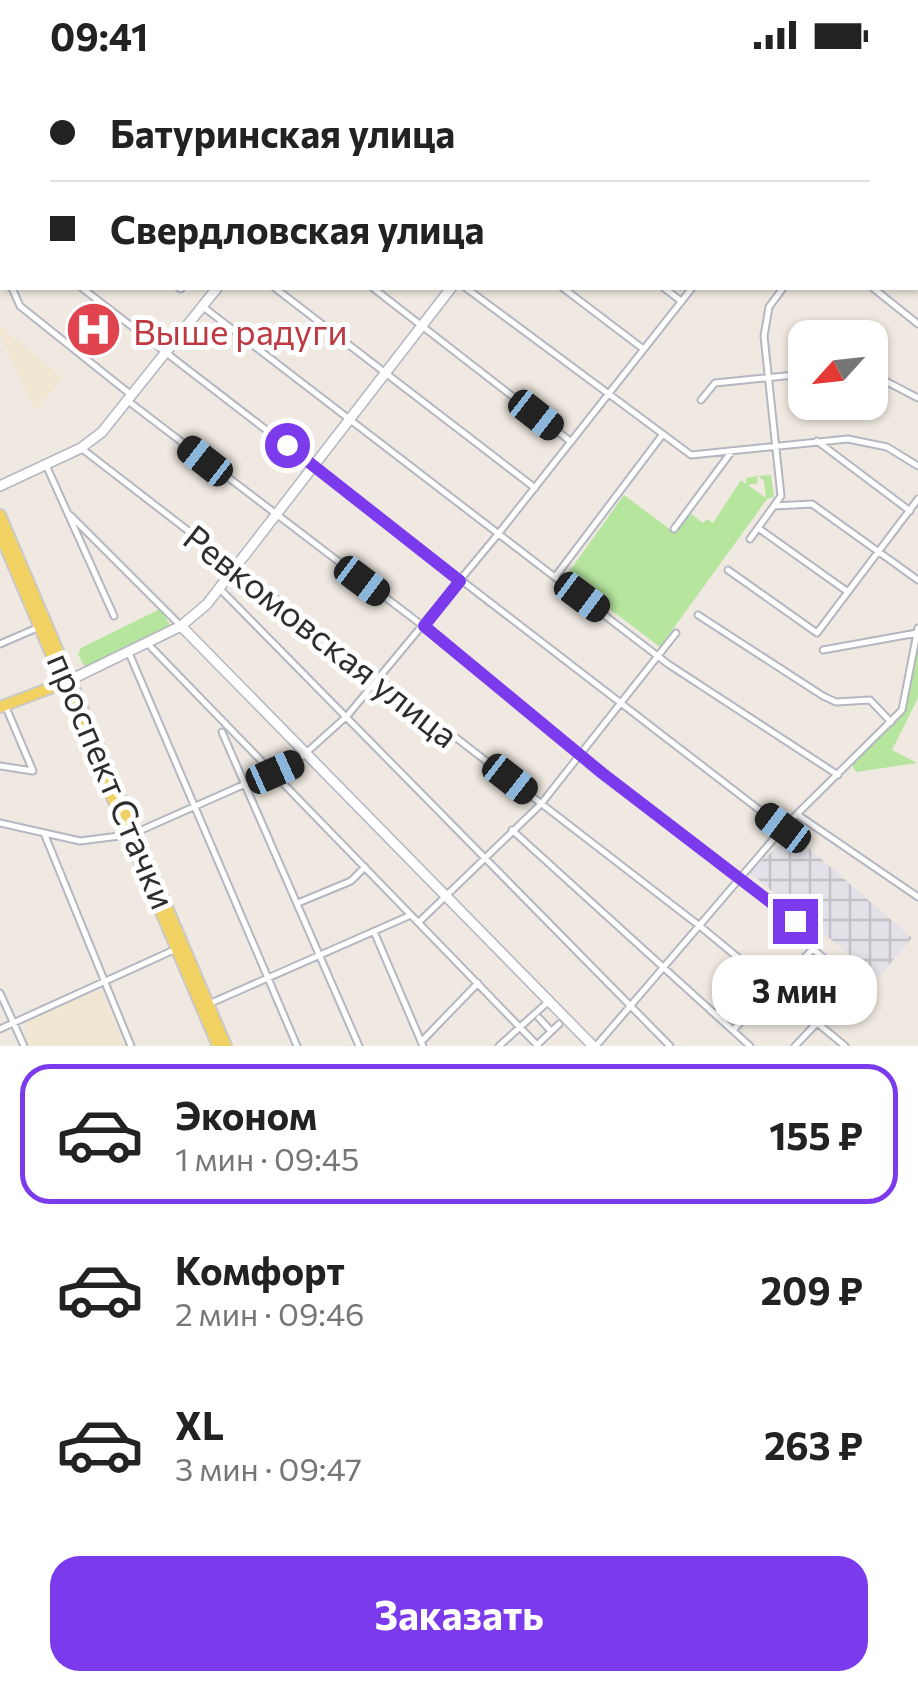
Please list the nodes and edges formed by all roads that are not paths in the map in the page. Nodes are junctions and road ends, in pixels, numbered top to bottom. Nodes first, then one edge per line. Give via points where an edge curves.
1 (13, 290) edge
2 (87, 290) edge
3 (214, 290) edge
4 (279, 290) edge
5 (376, 290) edge
6 (449, 290) edge
7 (469, 290) edge
8 (566, 290) edge
9 (667, 290) edge
10 (690, 290) edge
11 (781, 290) edge
12 (876, 290) edge
13 (682, 301) junction
14 (202, 306) junction
15 (918, 324) edge
16 (422, 326) junction
17 (642, 348) junction
18 (166, 352) junction
19 (385, 372) junction
20 (788, 376) edge
21 (768, 378) junction
22 (888, 382) edge
23 (607, 394) junction
24 (918, 398) edge
25 (130, 399) junction
26 (701, 400) dead end
27 (350, 420) junction
28 (663, 434) junction
29 (570, 441) junction
30 (817, 441) junction
31 (776, 446) junction
32 (81, 448) junction
33 (732, 451) junction
34 (46, 465) junction
35 (314, 466) junction
36 (918, 466) edge
37 (0, 486) edge
38 (535, 488) junction
39 (781, 496) junction
40 (918, 499) edge
41 (783, 505) junction
42 (774, 506) junction
43 (65, 510) junction
44 (910, 511) junction
45 (0, 515) edge
46 (276, 516) junction
47 (758, 528) junction
48 (674, 529) dead end
49 (499, 533) junction
50 (0, 534) edge
51 (750, 539) dead end
52 (879, 552) junction
53 (236, 568) junction
54 (728, 570) dead end
55 (556, 577) junction
56 (918, 580) edge
57 (460, 581) junction
58 (220, 589) junction
59 (848, 592) junction
60 (698, 615) dead end
61 (114, 616) dead end
62 (181, 626) junction
63 (424, 626) junction
64 (40, 627) junction
65 (917, 630) edge
66 (676, 633) dead end
67 (146, 643) junction
68 (0, 644) edge
69 (823, 650) dead end
70 (128, 652) junction
71 (660, 657) junction
72 (380, 679) junction
73 (67, 682) junction
74 (623, 705) junction
75 (3, 706) edge
76 (348, 716) junction
77 (891, 722) junction
78 (222, 732) dead end
79 (583, 753) junction
80 (306, 754) junction
81 (0, 766) edge
82 (275, 772) junction
83 (838, 775) junction
84 (247, 784) junction
85 (541, 804) junction
86 (194, 807) junction
87 (798, 815) junction
88 (0, 823) edge
89 (783, 828) junction
90 (512, 829) junction
91 (44, 833) junction
92 (131, 834) junction
93 (485, 856) junction
94 (366, 867) junction
95 (742, 879) junction
96 (445, 896) junction
97 (918, 897) edge
98 (298, 903) junction
99 (412, 915) junction
100 (419, 922) junction
101 (701, 927) junction
102 (374, 933) junction
103 (176, 948) junction
104 (814, 949) junction
105 (321, 956) junction
106 (666, 967) junction
107 (756, 972) junction
108 (268, 978) junction
109 (103, 982) junction
110 (478, 983) junction
111 (776, 988) junction
112 (0, 992) edge
113 (549, 1001) junction
114 (208, 1004) junction
115 (632, 1006) junction
116 (716, 1014) junction
117 (539, 1018) dead end
118 (14, 1023) junction
119 (818, 1023) junction
120 (559, 1024) dead end
121 (518, 1025) junction
122 (0, 1029) edge
123 (733, 1030) junction
124 (552, 1031) junction
125 (422, 1044) edge
126 (537, 1045) edge
127 (24, 1046) edge
128 (131, 1046) edge
129 (218, 1046) edge
130 (226, 1046) edge
131 (297, 1046) edge
132 (359, 1046) edge
133 (500, 1046) edge
134 (594, 1046) edge
135 (670, 1046) edge
136 (750, 1046) edge
137 (795, 1046) edge
138 (845, 1046) edge

1 - 25 street via 20,306
2 - 18 street
3 - 14 street
4 - 19 street
5 - 16 street
6 - 16 street
7 - 23 street
8 - 17 street
9 - 13 street
10 - 13 street
11 - 21 street via 765,323
12 - 15 street
13 - 17 street
14 - 18 street
14 - 27 street
16 - 19 street
16 - 29 street
17 - 23 street
18 - 25 street
18 - 35 street
19 - 27 street
19 - 38 street
20 - 21 street
21 - 26 street via 715,383
21 - 31 street
22 - 24 street
23 - 28 street
23 - 29 street
25 - 32 street
25 - 46 street
27 - 35 street
27 - 49 street
28 - 33 street via 692,455
28 - 55 street
29 - 38 street
30 - 31 street
30 - 36 street via 869,441
30 - 44 street
31 - 33 street
31 - 39 street
32 - 34 street
32 - 53 street, Ревкомовская улица
33 - 48 street
34 - 37 street
34 - 43 street
35 - 46 street
35 - 57 street
38 - 49 street
39 - 41 street
39 - 42 street
40 - 44 street
41 - 42 street
41 - 52 street via 812,504
42 - 47 street
43 - 61 street
43 - 62 street
44 - 52 street
45 - 73 main road, проспект Стачки
46 - 53 street
46 - 63 street
47 - 51 street
47 - 59 street
49 - 55 street
49 - 57 street
50 - 64 main road, проспект Стачки
52 - 56 street
52 - 59 street
53 - 58 street
53 - 72 street, Ревкомовская улица
54 - 59 street via 817,633
55 - 71 street
57 - 63 street
57 - 74 street
58 - 62 street
58 - 76 street
60 - 77 street via 823,696 870,700
62 - 67 street
62 - 80 street
63 - 72 street
63 - 79 street
64 - 68 street
64 - 73 main road, проспект Стачки
65 - 69 street
65 - 77 street via 906,699
66 - 71 street
67 - 70 street
67 - 82 street
70 - 73 street
70 - 86 street
71 - 74 street
71 - 83 street
72 - 76 street
72 - 85 street, Ревкомовская улица
73 - 75 main road
73 - 92 main road, проспект Стачки
74 - 79 street
74 - 89 street
75 - 81 street via 34,771
76 - 80 street
76 - 93 street
77 - 83 street
78 - 84 street
79 - 85 street
79 - 95 street
80 - 82 street
80 - 96 street
82 - 84 street
82 - 94 street
83 - 87 street
84 - 86 street
84 - 98 street
85 - 90 street
85 - 101 street, Ревкомовская улица
86 - 92 street
86 - 108 street
87 - 89 street
87 - 97 street
88 - 91 street
89 - 95 street
90 - 93 street
90 - 106 street
91 - 92 street via 88,841
91 - 109 street
92 - 103 main road, проспект Стачки
92 - 114 main road, проспект Стачки
93 - 96 street
93 - 115 street
94 - 98 street
94 - 99 street
95 - 101 street
95 - 104 street via 795,921
96 - 100 street
96 - 113 street
98 - 105 street
99 - 100 street
99 - 102 street
100 - 110 street
101 - 106 street
101 - 107 street, Ревкомовская улица
102 - 105 street
102 - 125 street
103 - 109 street
103 - 129 main road, проспект Стачки
104 - 111 street
104 - 119 street via 854,984
105 - 108 street
105 - 132 street
106 - 115 street
106 - 116 street
107 - 111 street, Ревкомовская улица
107 - 116 street
108 - 114 street
108 - 131 street
109 - 118 street
109 - 128 street
110 - 121 street
110 - 125 street
111 - 119 street, Ревкомовская улица
111 - 123 street
112 - 118 street
113 - 121 street
113 - 134 street
114 - 130 main road, проспект Стачки
115 - 134 street
115 - 135 street
116 - 123 street
117 - 124 street
118 - 122 street
118 - 127 street
119 - 137 street
119 - 138 street, Ревкомовская улица
120 - 124 street
121 - 126 street
121 - 133 street
123 - 136 street
124 - 126 street

